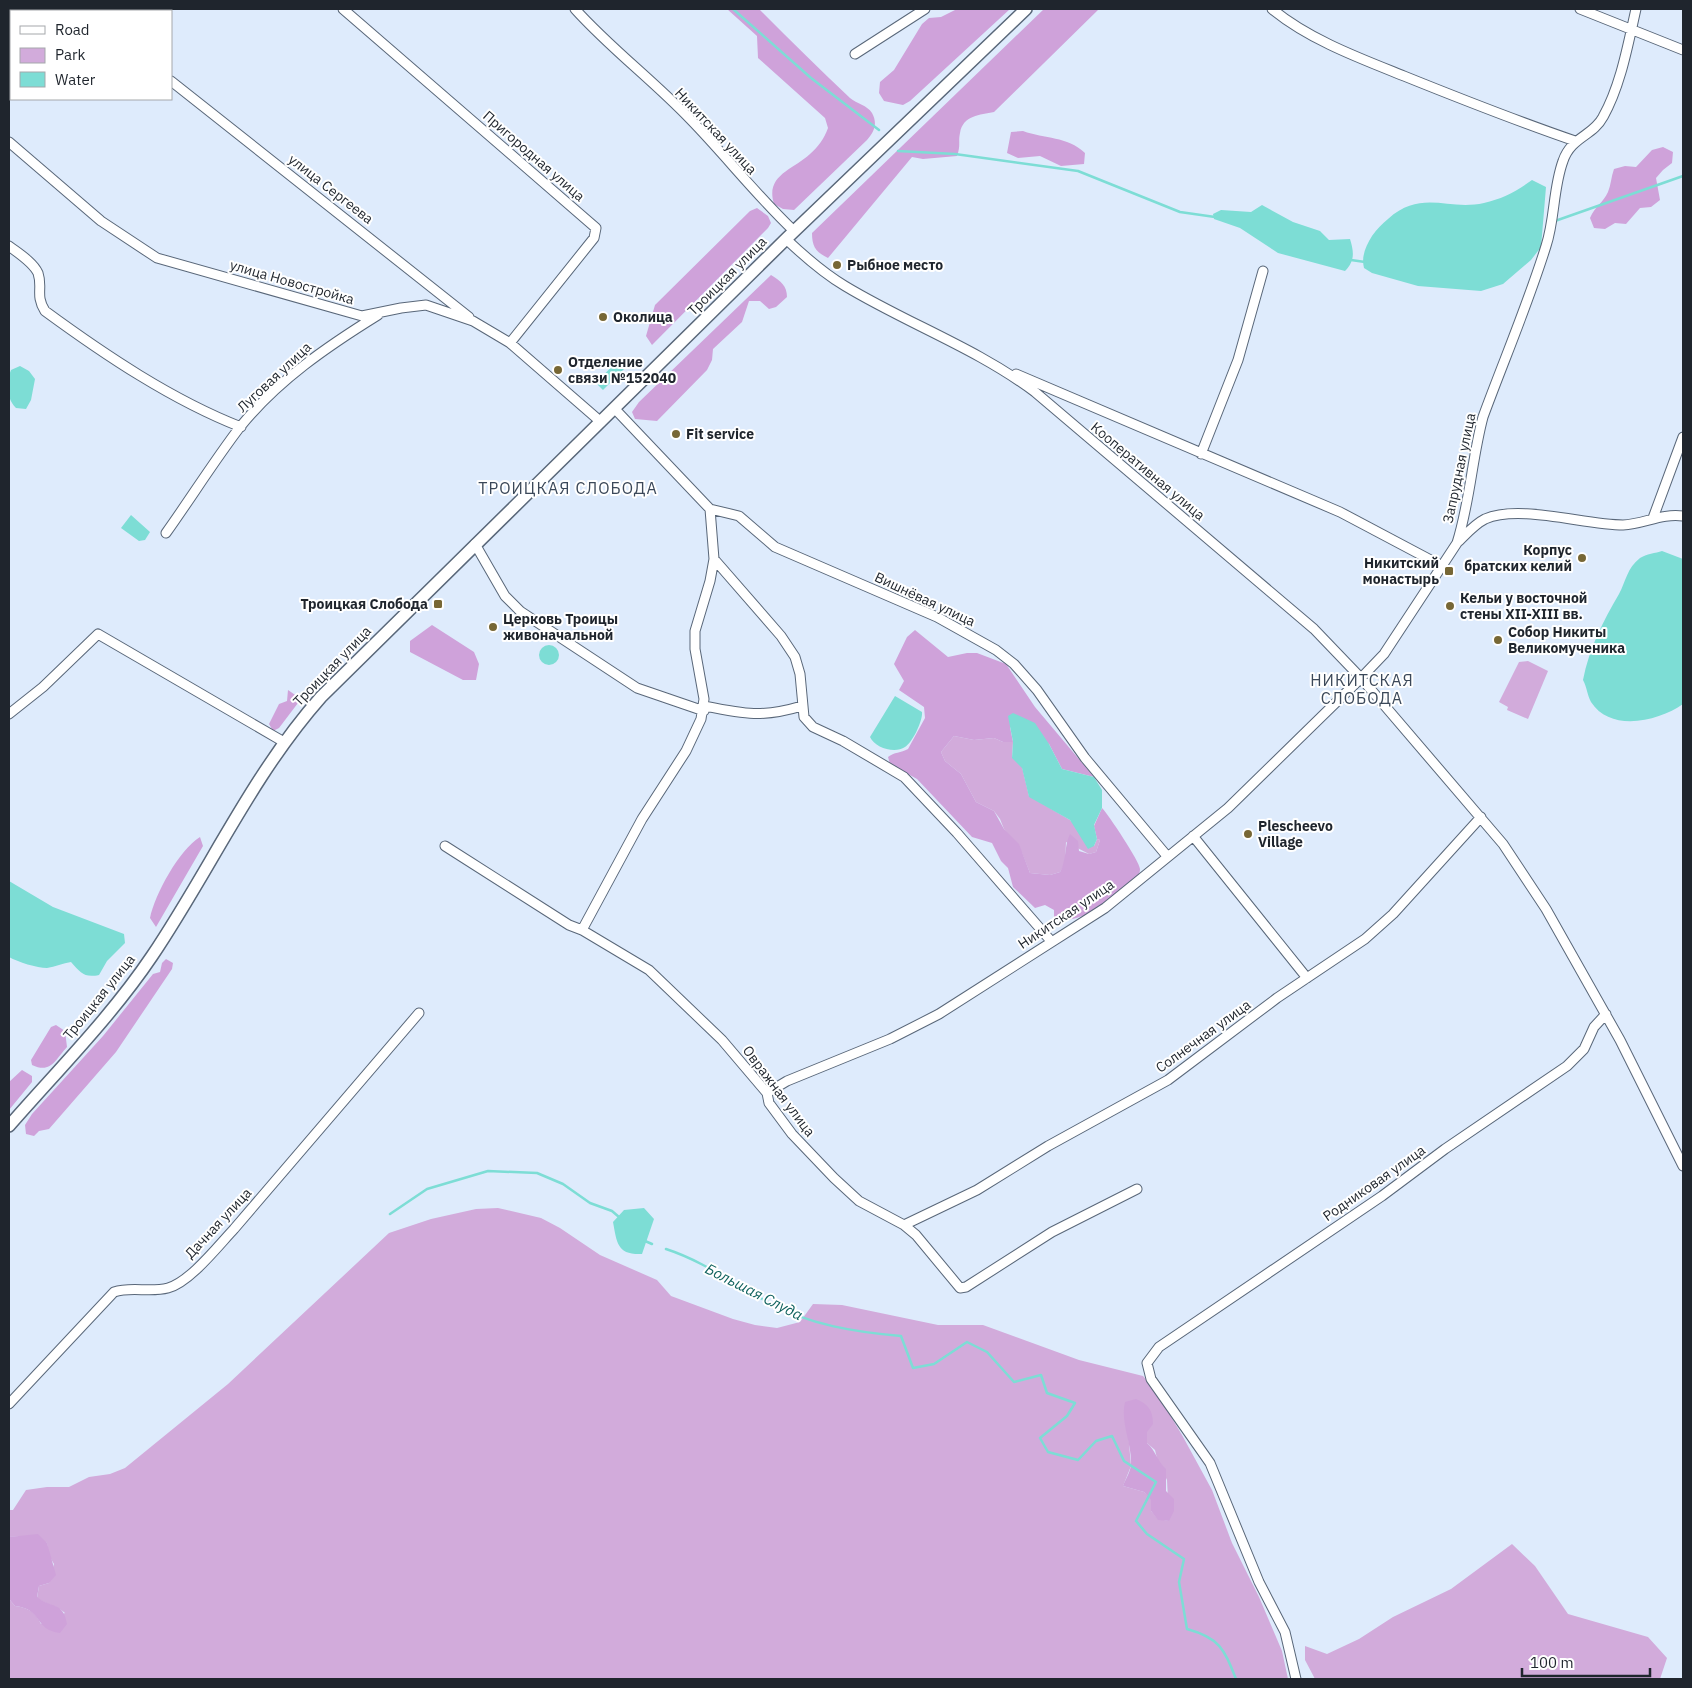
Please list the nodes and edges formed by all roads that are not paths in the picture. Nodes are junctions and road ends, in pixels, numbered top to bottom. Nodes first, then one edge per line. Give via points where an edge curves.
1 (344, 9) edge
2 (575, 9) edge
3 (924, 9) edge
4 (1026, 9) edge
5 (1272, 9) edge
6 (1580, 9) edge
7 (1636, 9) edge
8 (1631, 30) junction
9 (1683, 49) edge
10 (855, 54) dead end
11 (172, 82) edge
12 (1575, 140) junction
13 (9, 142) edge
14 (790, 235) junction
15 (9, 246) edge
16 (1263, 271) dead end
17 (385, 311) junction
18 (473, 321) junction
19 (510, 344) junction
20 (1006, 370) junction
21 (614, 408) junction
22 (600, 422) junction
23 (241, 427) junction
24 (1683, 437) edge
25 (1201, 454) junction
26 (710, 509) junction
27 (1683, 516) edge
28 (1653, 518) junction
29 (166, 533) dead end
30 (1457, 543) junction
31 (475, 544) junction
32 (714, 559) junction
33 (1442, 566) junction
34 (1362, 678) junction
35 (802, 706) junction
36 (704, 708) junction
37 (9, 714) edge
38 (284, 742) junction
39 (1481, 817) junction
40 (1192, 836) junction
41 (445, 846) dead end
42 (1168, 856) junction
43 (582, 930) junction
44 (1051, 941) junction
45 (1307, 978) junction
46 (419, 1014) dead end
47 (1606, 1014) junction
48 (767, 1093) junction
49 (9, 1126) edge
50 (1683, 1166) edge
51 (1137, 1189) dead end
52 (904, 1225) junction
53 (9, 1404) edge
54 (1296, 1679) edge

1 - 19 street, Пригородная улица via 596,228 594,238
2 - 14 street, Никитская улица via 690,119
3 - 10 street
4 - 14 main road, Троицкая улица
5 - 12 street via 1325,43 1373,64 1503,116
6 - 8 street
7 - 8 street
8 - 9 street
8 - 12 street via 1614,91 1602,119 1589,133
11 - 18 street, улица Сергеева
12 - 30 street, Запрудная улица via 1564,158 1547,245 1483,417
13 - 17 street, улица Новостройка via 101,221 157,258 362,316
14 - 20 street, Кооперативная улица via 815,266 844,286
14 - 21 main road, Троицкая улица
15 - 23 street via 38,273 39,301 46,311 140,374
16 - 25 street via 1238,360
17 - 18 street, улица Новостройка via 426,305
17 - 23 street, Луговая улица via 316,355
18 - 19 street, улица Новостройка
19 - 22 street, улица Новостройка
20 - 25 street
20 - 34 street, Кооперативная улица via 1314,629
21 - 22 main road, Троицкая улица
21 - 26 street
22 - 31 main road, Троицкая улица
23 - 29 street, Луговая улица
24 - 28 street
25 - 33 street via 1340,512
26 - 32 street
26 - 42 street, Вишнёвая улица via 739,516 775,547 937,617 996,650 1014,664 1037,690 1085,758
27 - 28 street
28 - 30 street via 1639,524 1620,525 1562,517 1502,514 1472,527
30 - 33 street, Запрудная улица
31 - 36 street via 505,596 520,611 636,688
31 - 38 main road, Троицкая улица via 331,686
32 - 35 street via 763,614 795,657 800,674
32 - 36 street via 695,631
33 - 34 street, Запрудная улица via 1384,654
34 - 39 street, Кооперативная улица
34 - 40 street, Никитская улица via 1228,808
35 - 36 street via 762,715
35 - 44 street via 804,717 813,727 904,777 957,832
36 - 43 street via 686,752 642,819
37 - 38 street via 98,634
38 - 49 main road, Троицкая улица via 151,957
39 - 45 street, Солнечная улица via 1393,914 1365,939
39 - 47 street, Кооперативная улица via 1523,872
40 - 42 street, Никитская улица
40 - 45 street
41 - 43 street, Овражная улица via 569,925
42 - 44 street, Никитская улица via 1105,908
43 - 48 street, Овражная улица via 649,970 722,1040
44 - 48 street, Никитская улица via 939,1014 890,1039 787,1081
45 - 52 street, Солнечная улица via 1168,1080 1048,1146 977,1190
46 - 53 street, Дачная улица via 206,1258 169,1288 114,1292
47 - 50 street, Кооперативная улица
47 - 54 street, Родниковая улица via 1594,1027 1584,1049 1567,1066 1159,1347 1147,1363 1151,1379 1210,1463 1259,1582 1285,1632
48 - 52 street, Овражная улица via 768,1103 792,1134 834,1178 859,1201
51 - 52 street, Овражная улица via 1052,1232 960,1288 916,1234

